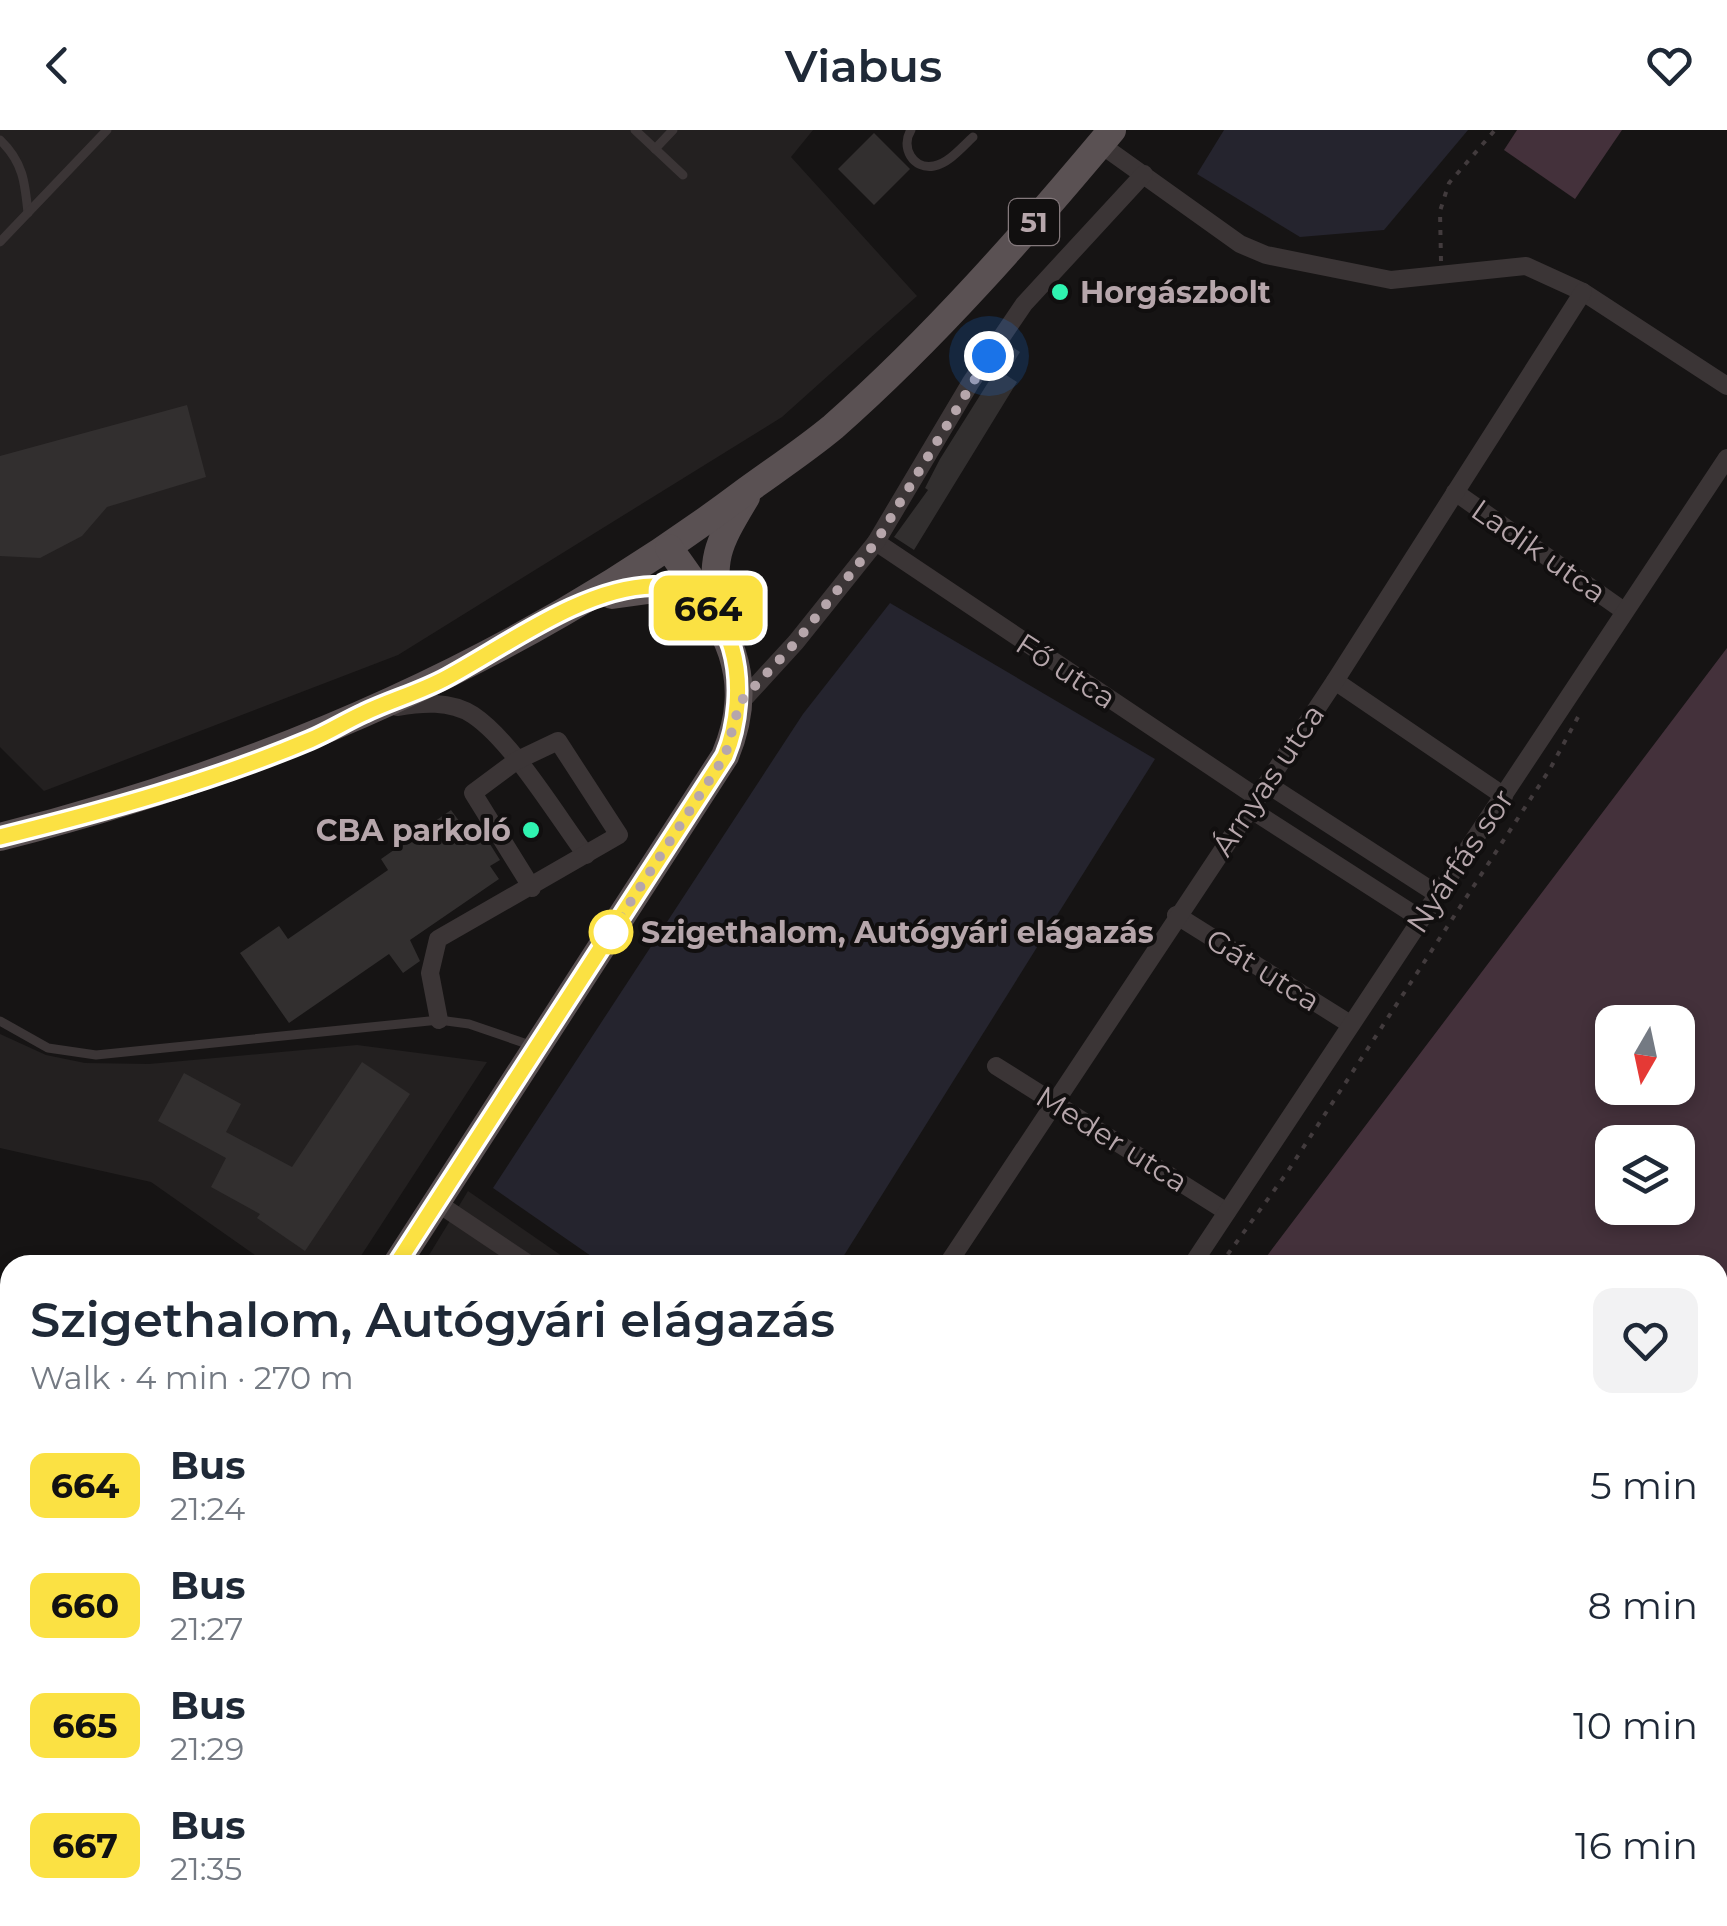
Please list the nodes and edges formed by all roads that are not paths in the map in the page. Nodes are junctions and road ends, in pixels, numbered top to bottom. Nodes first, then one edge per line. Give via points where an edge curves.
1 (107, 130) edge
2 (634, 130) edge
3 (673, 130) edge
4 (910, 130) edge
5 (972, 137) dead end
6 (1101, 137) edge
7 (0, 140) edge
8 (655, 149) junction
9 (1144, 174) junction
10 (683, 175) dead end
11 (28, 212) junction
12 (0, 242) edge
13 (1583, 292) junction
14 (1727, 386) edge
15 (1727, 458) edge
16 (753, 486) junction
17 (1455, 492) junction
18 (876, 542) junction
19 (669, 548) junction
20 (576, 605) junction
21 (1624, 611) junction
22 (717, 617) junction
23 (1335, 681) junction
24 (740, 702) junction
25 (365, 712) junction
26 (516, 761) junction
27 (1504, 796) junction
28 (1258, 797) junction
29 (0, 837) edge
30 (586, 856) junction
31 (532, 888) junction
32 (1437, 894) junction
33 (1176, 915) junction
34 (1420, 919) junction
35 (439, 1020) junction
36 (0, 1021) edge
37 (1350, 1024) junction
38 (536, 1047) junction
39 (996, 1066) dead end
40 (1054, 1102) junction
41 (436, 1202) junction
42 (1227, 1212) junction
43 (402, 1255) edge
44 (515, 1255) edge
45 (954, 1255) edge
46 (1199, 1255) edge

1 - 11 lane
2 - 8 lane
3 - 8 lane
4 - 5 lane via 906,152 931,167
6 - 9 street
6 - 16 main road, 51 via 1016,243 918,345 831,428
7 - 11 lane via 24,173
8 - 10 lane
9 - 13 street via 1240,244 1266,255 1391,280 1526,266
9 - 18 street via 1024,304
11 - 12 lane
13 - 14 street
13 - 17 street, Árnyas utca
15 - 21 street, Nyárfás sor
16 - 19 main road, 51
16 - 22 main road via 714,559
17 - 21 street, Ladik utca
17 - 23 street, Árnyas utca
18 - 24 street
18 - 28 street, Fő utca
19 - 20 main road, 51
19 - 22 main road
20 - 22 main road via 635,588 670,587
20 - 25 main road, 51 via 444,680
21 - 27 street, Nyárfás sor
22 - 24 main road via 736,662
23 - 27 street
23 - 28 street, Árnyas utca
24 - 38 main road via 725,756
25 - 26 street via 448,706 472,714
25 - 29 main road, 51 via 199,781
26 - 30 street
26 - 30 street via 558,741 619,836
26 - 31 street via 473,792
27 - 32 street, Nyárfás sor
28 - 32 street, Fő utca
28 - 33 street, Árnyas utca
28 - 34 street, Fő utca
30 - 31 street
31 - 35 street via 438,939 430,973
32 - 34 street, Nyárfás sor
33 - 37 street, Gát utca
33 - 40 street, Árnyas utca
34 - 37 street, Nyárfás sor
35 - 36 lane via 96,1055 48,1048
35 - 38 lane
37 - 42 street, Nyárfás sor
38 - 41 main road
39 - 40 street, Meder utca
40 - 42 street, Meder utca
40 - 45 street, Árnyas utca
41 - 43 main road
41 - 44 street
42 - 46 street, Nyárfás sor

